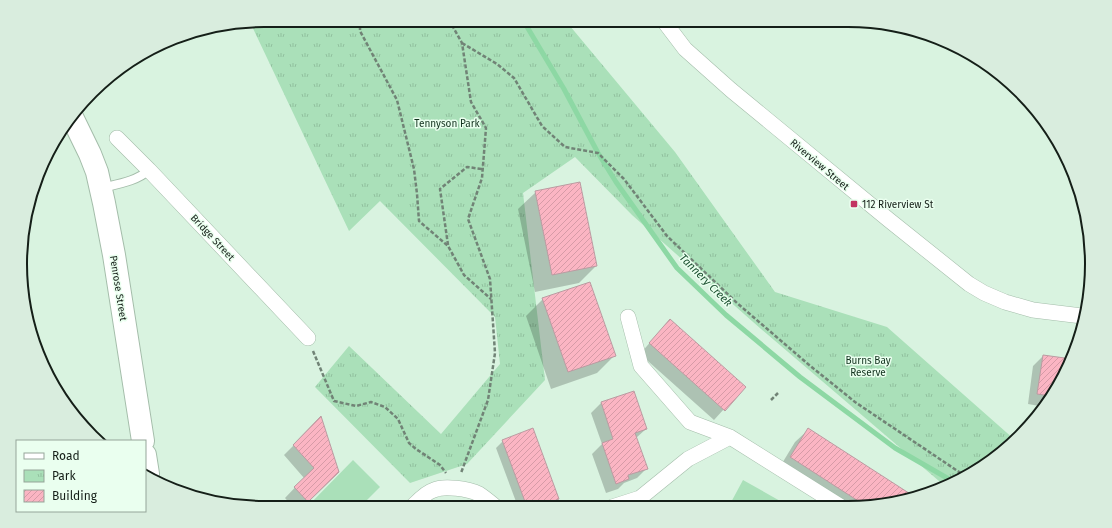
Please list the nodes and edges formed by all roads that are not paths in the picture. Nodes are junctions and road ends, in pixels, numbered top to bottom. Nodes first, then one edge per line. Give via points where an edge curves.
1 (668, 27) edge
2 (75, 122) edge
3 (117, 138) dead end
4 (149, 170) junction
5 (101, 188) junction
6 (1079, 316) edge
7 (628, 317) dead end
8 (308, 338) road end
9 (730, 437) junction
10 (143, 440) edge
11 (417, 501) edge
12 (488, 501) edge
13 (631, 501) edge
14 (832, 501) edge

1 - 6 street, Riverview Street via 685,49 731,90 969,284 1005,302 1033,310
2 - 5 main road, Penrose Street via 92,160
3 - 4 street, Bridge Street
4 - 5 lane via 137,178
4 - 8 street, Bridge Street
5 - 10 main road, Penrose Street
7 - 9 street via 641,366 690,422
9 - 13 street via 688,459 640,498
9 - 14 street
11 - 12 street via 434,490 453,483 460,489 478,494

